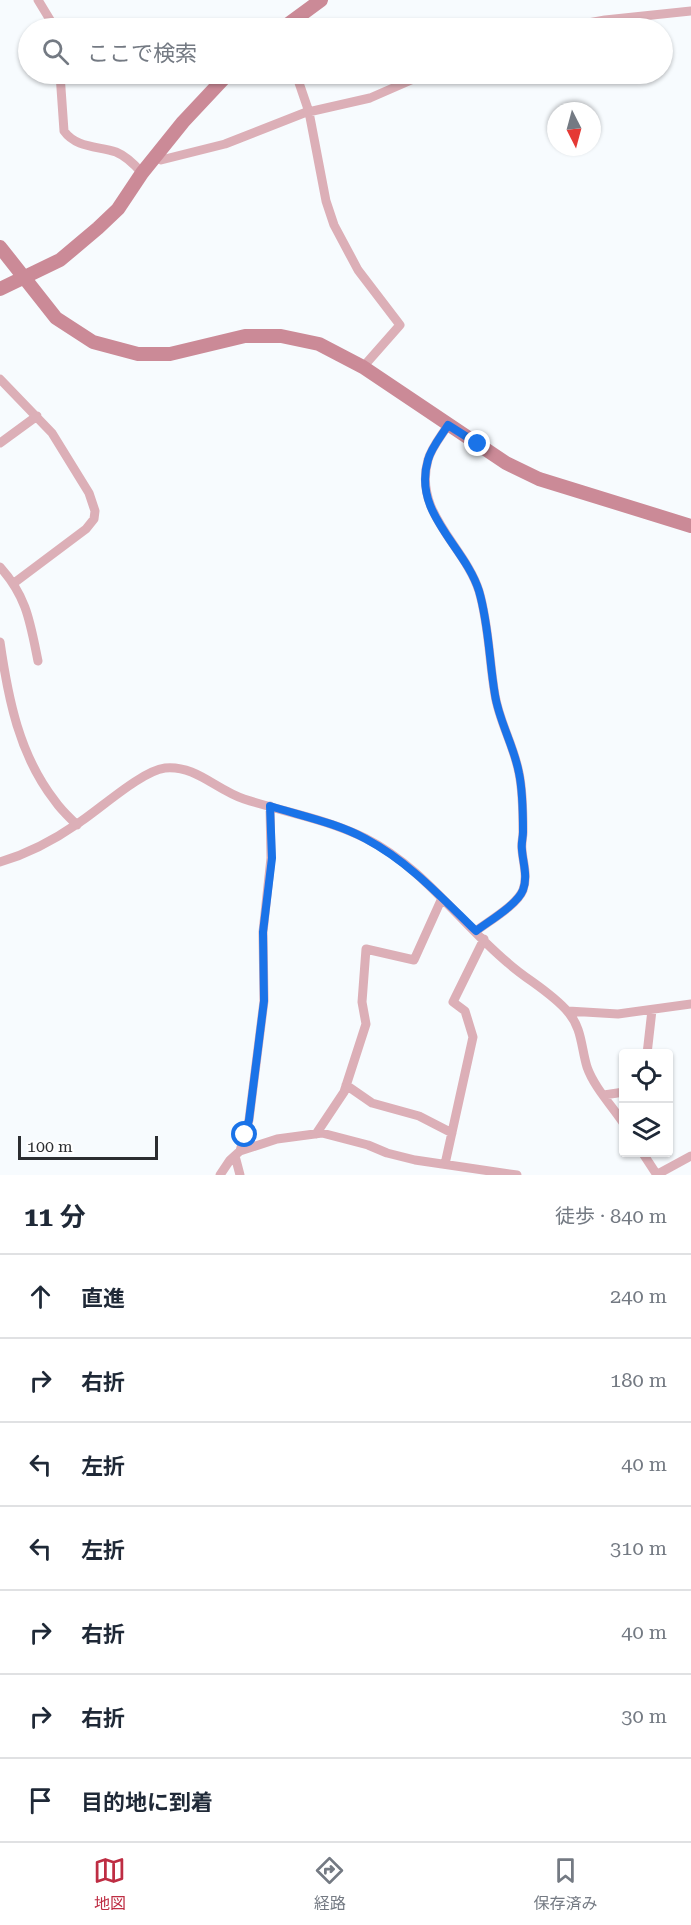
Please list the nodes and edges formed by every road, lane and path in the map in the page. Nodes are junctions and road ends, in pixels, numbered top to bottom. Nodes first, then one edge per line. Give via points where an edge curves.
1 (38, 0) edge
2 (321, 0) edge
3 (691, 11) edge
4 (49, 18) edge
5 (297, 18) edge
6 (624, 18) edge
7 (61, 84) edge
8 (219, 84) edge
9 (299, 84) edge
10 (402, 84) edge
11 (309, 112) junction
12 (156, 157) junction
13 (142, 173) junction
14 (0, 247) edge
15 (23, 278) junction
16 (0, 289) edge
17 (363, 367) junction
18 (0, 379) edge
19 (37, 416) junction
20 (448, 425) junction
21 (0, 443) edge
22 (691, 526) edge
23 (0, 567) edge
24 (14, 583) junction
25 (0, 642) edge
26 (38, 661) dead end
27 (270, 806) junction
28 (77, 825) junction
29 (0, 862) edge
30 (442, 898) junction
31 (476, 931) junction
32 (484, 939) junction
33 (691, 1004) edge
34 (652, 1010) junction
35 (568, 1011) junction
36 (647, 1049) edge
37 (346, 1085) junction
38 (619, 1093) edge
39 (604, 1095) junction
40 (619, 1117) edge
41 (452, 1133) junction
42 (316, 1134) junction
43 (238, 1153) junction
44 (691, 1156) edge
45 (645, 1157) edge
46 (445, 1164) junction
47 (220, 1175) edge
48 (240, 1175) edge
49 (517, 1175) edge
50 (657, 1175) edge

1 - 4 street
2 - 5 street
3 - 6 street
7 - 13 street via 64,131 70,139 118,153
8 - 12 street
9 - 11 street
10 - 11 street via 370,98
11 - 12 street via 225,144 161,160
11 - 17 street via 334,225 358,270 400,326
12 - 13 street
13 - 15 street via 118,208 71,253
14 - 15 street
15 - 16 street
15 - 17 street via 56,318 93,342 138,354 170,354 245,336 281,336 319,344
17 - 20 street
18 - 19 street
19 - 21 street
19 - 24 street via 89,493 94,519
20 - 22 street via 506,463 539,479
20 - 31 street via 428,459 428,500 479,593 495,696 522,791 526,880 515,902
23 - 24 street
24 - 26 street via 27,610
25 - 28 street via 14,716 25,748 55,802
27 - 28 street via 241,798 183,768 163,768
27 - 30 street via 365,838 412,869
27 - 43 street via 272,858 263,932 264,1001 249,1120
28 - 29 street
30 - 31 street
30 - 37 street via 414,960 366,949 362,1002 366,1024
31 - 32 street
32 - 35 street via 507,963
32 - 41 street via 453,1002 465,1011 473,1037
33 - 34 street
34 - 35 street via 618,1014
34 - 36 street
35 - 39 street via 583,1041 587,1066
37 - 41 street via 372,1103 419,1116
37 - 42 street
38 - 39 street
39 - 40 street
41 - 46 street
42 - 43 street via 278,1139
42 - 46 street
43 - 47 street
43 - 48 street
44 - 50 street
45 - 50 street
46 - 49 street

